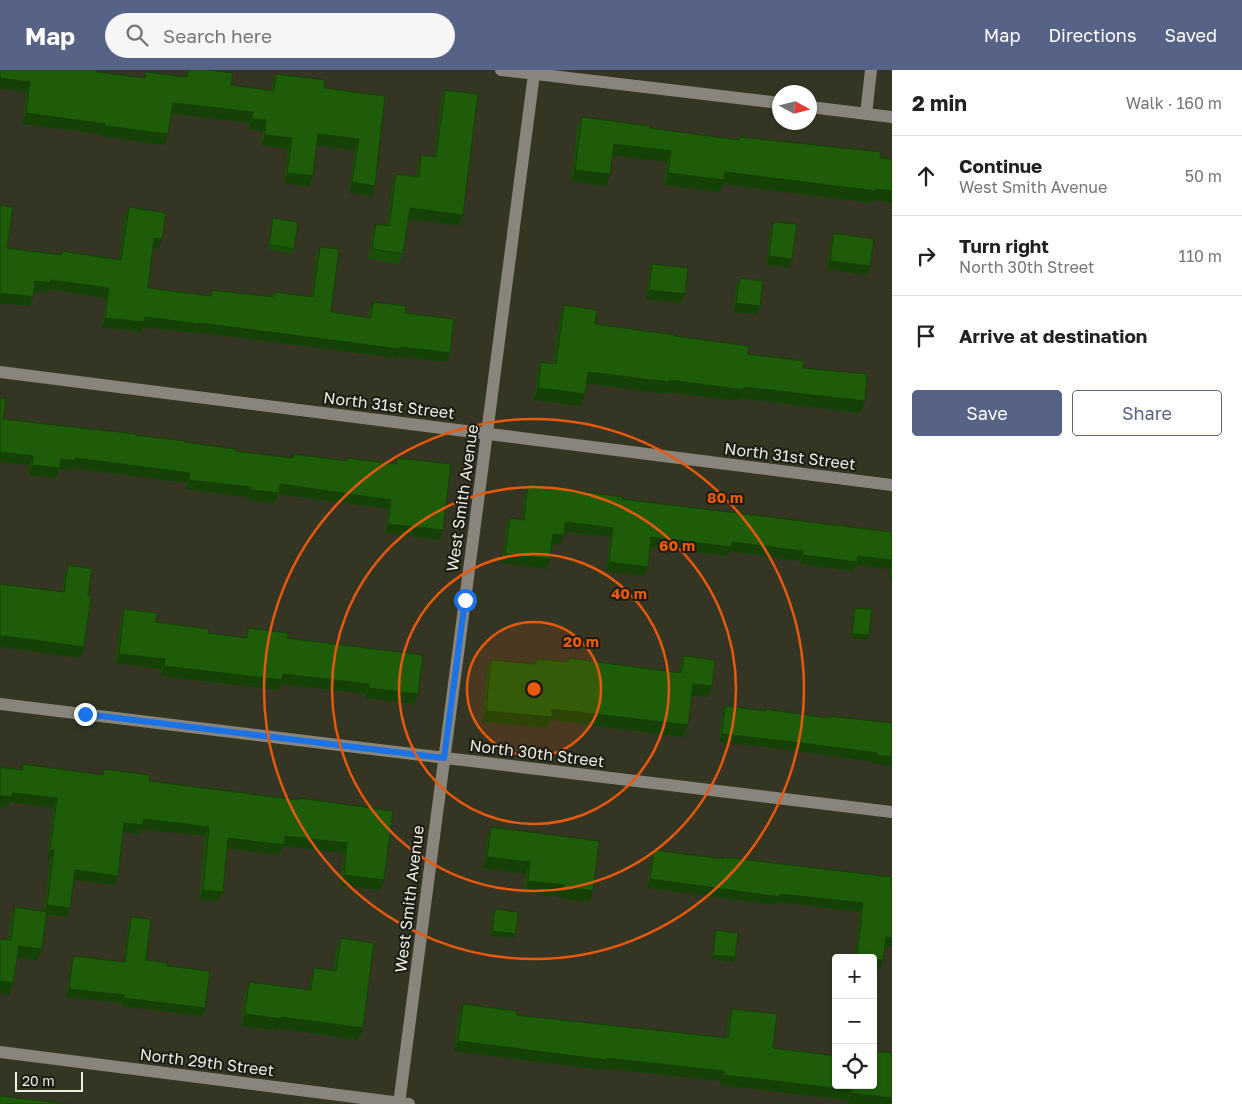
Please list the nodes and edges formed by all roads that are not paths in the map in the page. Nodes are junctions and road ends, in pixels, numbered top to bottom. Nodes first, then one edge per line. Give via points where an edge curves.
1 (501, 70) edge
2 (871, 70) edge
3 (534, 74) junction
4 (772, 102) edge
5 (817, 108) edge
6 (866, 114) junction
7 (892, 117) edge
8 (0, 372) edge
9 (487, 434) junction
10 (892, 485) edge
11 (0, 704) edge
12 (444, 758) junction
13 (892, 812) edge
14 (0, 1052) edge
15 (403, 1104) edge

1 - 3 street
2 - 6 street
3 - 4 street
3 - 9 street, West Smith Avenue
5 - 6 street
6 - 7 street
8 - 9 street, North 31st Street
9 - 10 street, North 31st Street
9 - 12 street, West Smith Avenue
11 - 12 street, North 30th Street
12 - 13 street, North 30th Street
12 - 15 street, West Smith Avenue
14 - 15 street, North 29th Street

